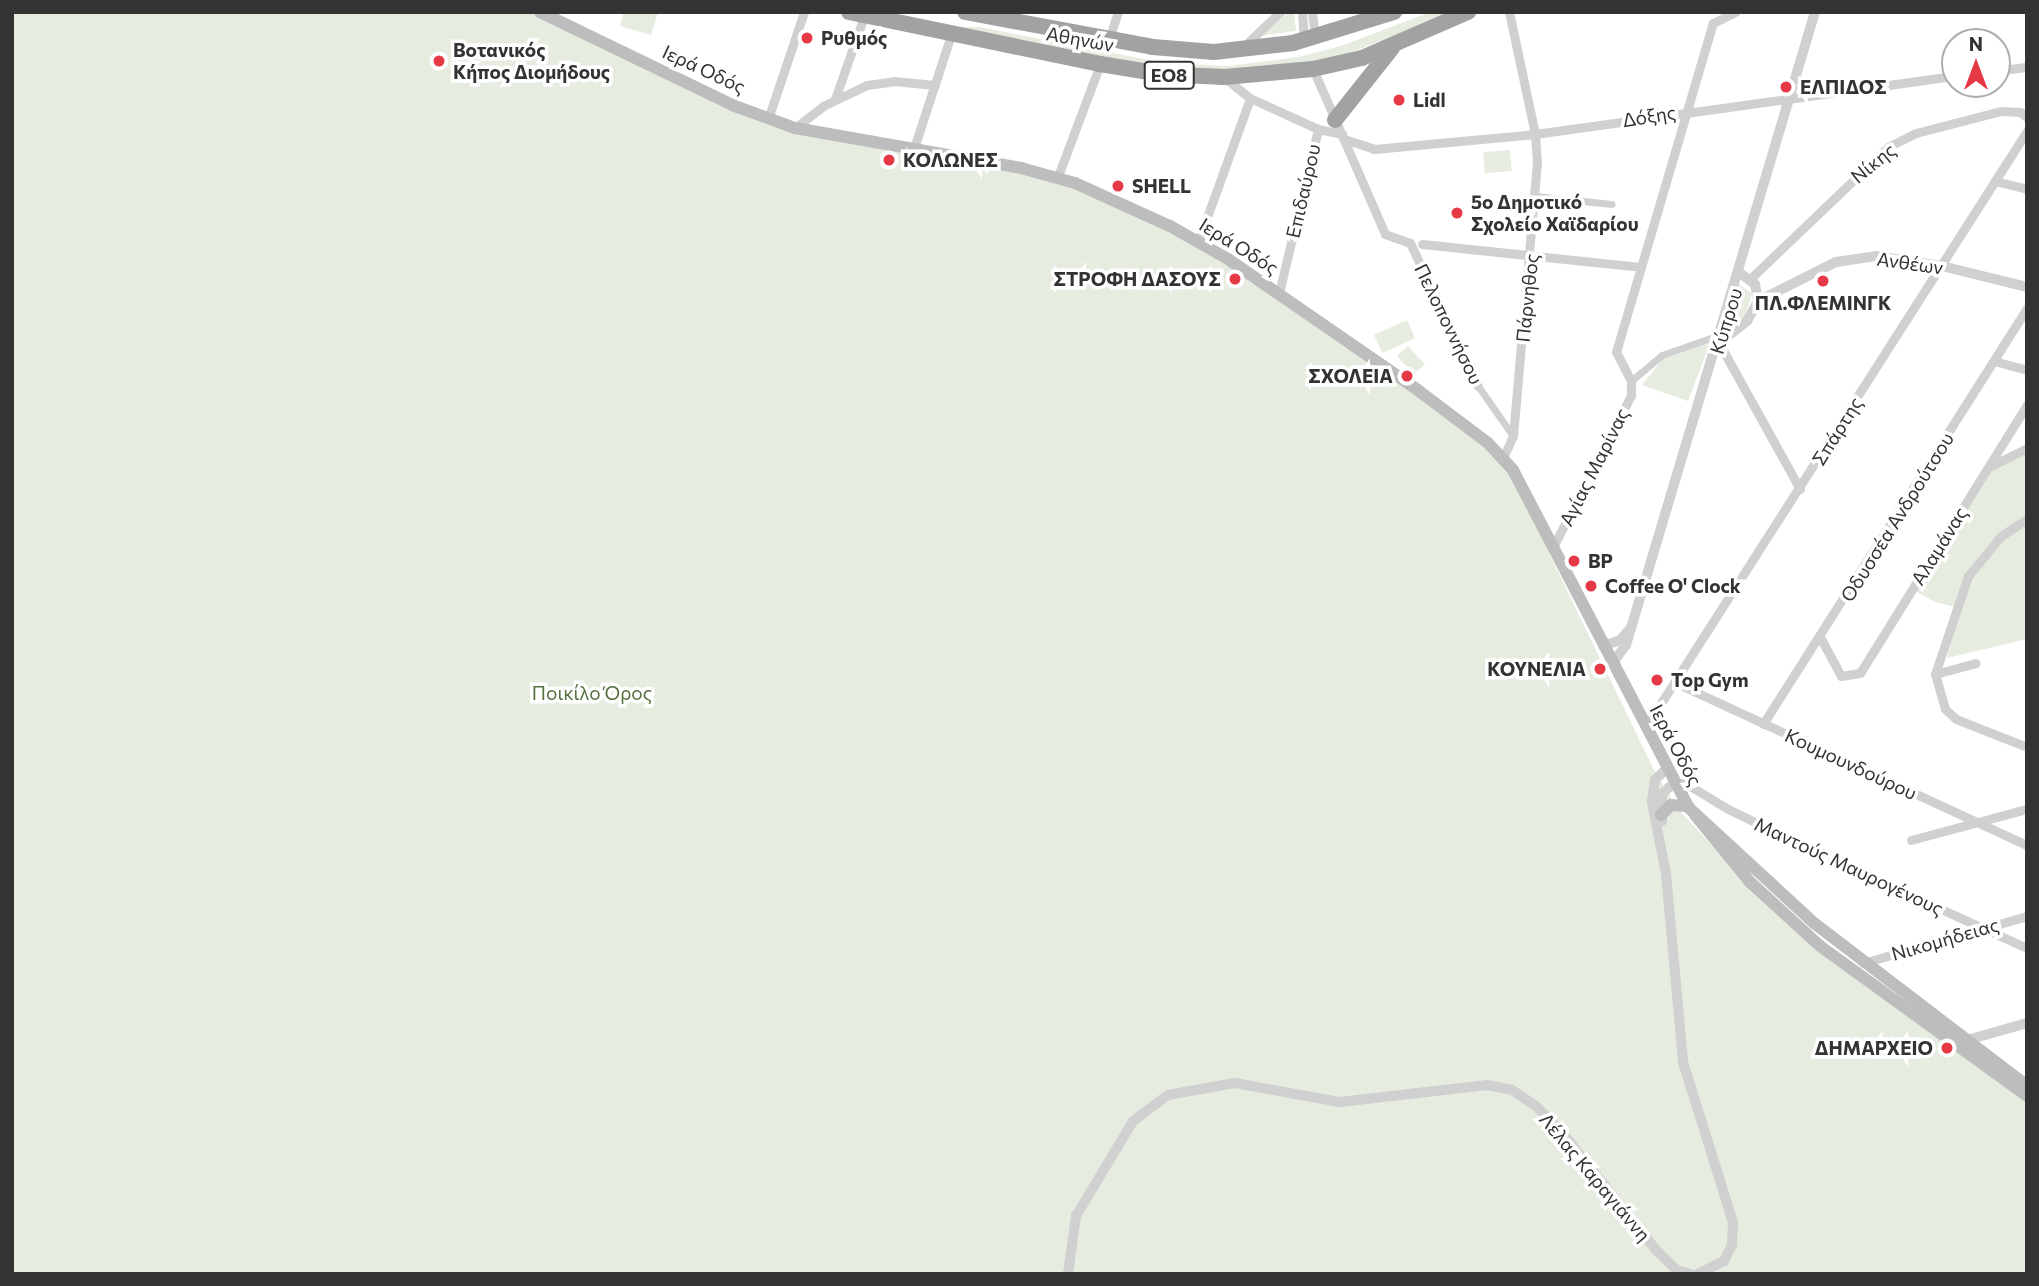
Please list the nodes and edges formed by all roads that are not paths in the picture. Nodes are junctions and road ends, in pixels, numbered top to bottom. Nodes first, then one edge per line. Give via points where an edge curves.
1 (540, 12) edge
2 (804, 12) edge
3 (965, 12) edge
4 (1118, 12) edge
5 (1280, 12) edge
6 (1302, 12) edge
7 (1312, 12) edge
8 (1356, 12) edge
9 (1394, 12) edge
10 (1468, 12) edge
11 (1509, 12) edge
12 (1736, 12) edge
13 (1815, 12) edge
14 (856, 14) edge
15 (1374, 19) junction
16 (951, 35) junction
17 (1109, 39) junction
18 (1309, 39) junction
19 (1393, 47) junction
20 (1239, 52) junction
21 (1100, 64) junction
22 (1313, 69) junction
23 (1224, 77) junction
24 (1941, 78) edge
25 (935, 85) junction
26 (1250, 98) junction
27 (1792, 98) junction
28 (835, 99) junction
29 (1687, 110) junction
30 (2027, 117) edge
31 (768, 119) junction
32 (795, 128) junction
33 (1318, 129) junction
34 (1340, 131) junction
35 (2027, 131) edge
36 (1535, 134) junction
37 (913, 150) junction
38 (1058, 176) junction
39 (1995, 181) junction
40 (2027, 189) edge
41 (1536, 197) junction
42 (1612, 204) dead end
43 (1198, 242) junction
44 (1422, 244) dead end
45 (1531, 256) junction
46 (1942, 266) junction
47 (1640, 267) junction
48 (1740, 273) junction
49 (1751, 278) junction
50 (2027, 287) edge
51 (1279, 293) junction
52 (1758, 301) junction
53 (2027, 307) edge
54 (1721, 339) junction
55 (1994, 362) junction
56 (2027, 370) edge
57 (1631, 381) junction
58 (1478, 386) joint
59 (2027, 405) edge
60 (1513, 436) junction
61 (2027, 448) edge
62 (1503, 458) junction
63 (1987, 467) junction
64 (1800, 489) junction
65 (2027, 519) edge
66 (1554, 545) junction
67 (1630, 628) junction
68 (1820, 637) junction
69 (1603, 646) junction
70 (1976, 663) dead end
71 (1612, 664) junction
72 (1936, 674) junction
73 (1676, 683) junction
74 (1763, 724) junction
75 (1645, 729) junction
76 (2027, 747) edge
77 (1666, 769) junction
78 (1674, 783) junction
79 (1690, 809) junction
80 (2027, 809) edge
81 (1661, 815) junction
82 (1978, 822) junction
83 (1911, 840) dead end
84 (2027, 845) edge
85 (1663, 851) junction
86 (2027, 916) edge
87 (1981, 928) junction
88 (2027, 948) edge
89 (1863, 963) junction
90 (2027, 1023) edge
91 (1964, 1041) junction
92 (2027, 1086) edge
93 (2027, 1096) edge
94 (1068, 1274) edge
95 (1690, 1274) edge
96 (1697, 1274) edge

1 - 31 main road, Ιερά Οδός
2 - 31 street
3 - 17 highway, Αθηνών / ΕΟ8
4 - 17 street
5 - 20 street via 1249,37
6 - 18 street
7 - 18 street
8 - 15 street
9 - 15 highway, Αθηνών / ΕΟ8
10 - 19 highway, Αθηνών / ΕΟ8
11 - 36 street, Πάρνηθος
12 - 29 street via 1713,23
13 - 27 street, Κύπρου
14 - 16 highway, Αθηνών / ΕΟ8
14 - 28 street
15 - 18 highway, Αθηνών / ΕΟ8
16 - 21 highway, Αθηνών / ΕΟ8
16 - 25 street
17 - 20 highway, Αθηνών / ΕΟ8 via 1167,49
18 - 20 highway, Αθηνών / ΕΟ8
19 - 22 highway, Αθηνών / ΕΟ8
19 - 34 highway
21 - 23 highway, Αθηνών / ΕΟ8 via 1161,74
21 - 38 street
22 - 23 highway, Αθηνών / ΕΟ8
22 - 34 street, Πελοποννήσου
23 - 26 street
24 - 27 street, Δόξης
25 - 28 street via 881,82
25 - 37 street
26 - 33 street
26 - 43 street
27 - 29 street, Δόξης
27 - 48 street, Κύπρου
28 - 32 street
29 - 36 street, Δόξης
29 - 47 street
30 - 49 street, Νίκης via 2001,111 1916,133 1888,147
31 - 32 main road, Ιερά Οδός
32 - 37 main road, Ιερά Οδός
33 - 34 street
33 - 51 street, Επιδαύρου
34 - 36 street, Δόξης via 1374,149
34 - 58 street, Πελοποννήσου via 1385,234 1410,243
35 - 39 street, Σπάρτης
36 - 41 street, Πάρνηθος
37 - 38 main road, Ιερά Οδός
38 - 43 main road, Ιερά Οδός
39 - 40 street
39 - 46 street, Σπάρτης
41 - 42 street
41 - 45 street, Πάρνηθος
43 - 51 main road, Ιερά Οδός
44 - 45 street
45 - 47 street
45 - 60 street, Πάρνηθος
46 - 50 street, Ανθέων
46 - 52 street, Ανθέων via 1896,257 1854,258
46 - 64 street, Σπάρτης
47 - 57 street via 1616,352
48 - 49 street
48 - 54 street, Κύπρου
49 - 52 street
51 - 62 main road, Ιερά Οδός via 1419,391
52 - 54 street, Ανθέων via 1747,321
53 - 55 street, Οδυσσέα Ανδρούτσου
54 - 57 street via 1662,355
54 - 64 street
54 - 67 street, Κύπρου
55 - 56 street
55 - 68 street, Οδυσσέα Ανδρούτσου
57 - 66 street, Αγίας Μαρίνας via 1632,395
58 - 60 street, Πελοποννήσου
59 - 63 street, Αλαμάνας
60 - 62 street, Πάρνηθος
61 - 63 street
62 - 66 main road, Ιερά Οδός
63 - 68 street, Αλαμάνας via 1860,673 1846,677 1836,671
64 - 73 street, Σπάρτης
65 - 72 street via 2001,536 1968,576
66 - 69 main road, Ιερά Οδός
67 - 69 street via 1620,640
67 - 71 street, Κύπρου via 1622,656
68 - 74 street, Οδυσσέα Ανδρούτσου
69 - 71 main road, Ιερά Οδός
70 - 72 street
71 - 75 main road, Ιερά Οδός
72 - 76 street via 1950,714 1979,731
73 - 74 street, Κουμουνδούρου
73 - 75 street, Σπάρτης
74 - 82 street, Κουμουνδούρου
75 - 77 main road, Ιερά Οδός
77 - 78 main road, Ιερά Οδός
77 - 85 street via 1658,775 1653,794
78 - 79 main road, Ιερά Οδός
78 - 81 street via 1662,794
78 - 87 street, Μαντούς Μαυρογένους via 1685,783 1737,814
79 - 81 main road via 1671,805
79 - 89 main road, Ιερά Οδός
79 - 93 main road, Ιερά Οδός via 1750,882 1820,946
80 - 82 street
81 - 85 street
82 - 83 street
82 - 84 street, Κουμουνδούρου
85 - 96 street via 1683,1062 1734,1223 1732,1245 1724,1261
86 - 87 street, Νικομήδειας
87 - 88 street, Μαντούς Μαυρογένους
87 - 89 street, Νικομήδειας
89 - 91 main road, Ιερά Οδός
90 - 91 street
91 - 92 main road, Ιερά Οδός
94 - 95 street, Λέλας Καραγιάννη via 1076,1216 1133,1121 1168,1095 1234,1083 1340,1102 1487,1085 1512,1090 1536,1106 1564,1135 1657,1251 1677,1270

